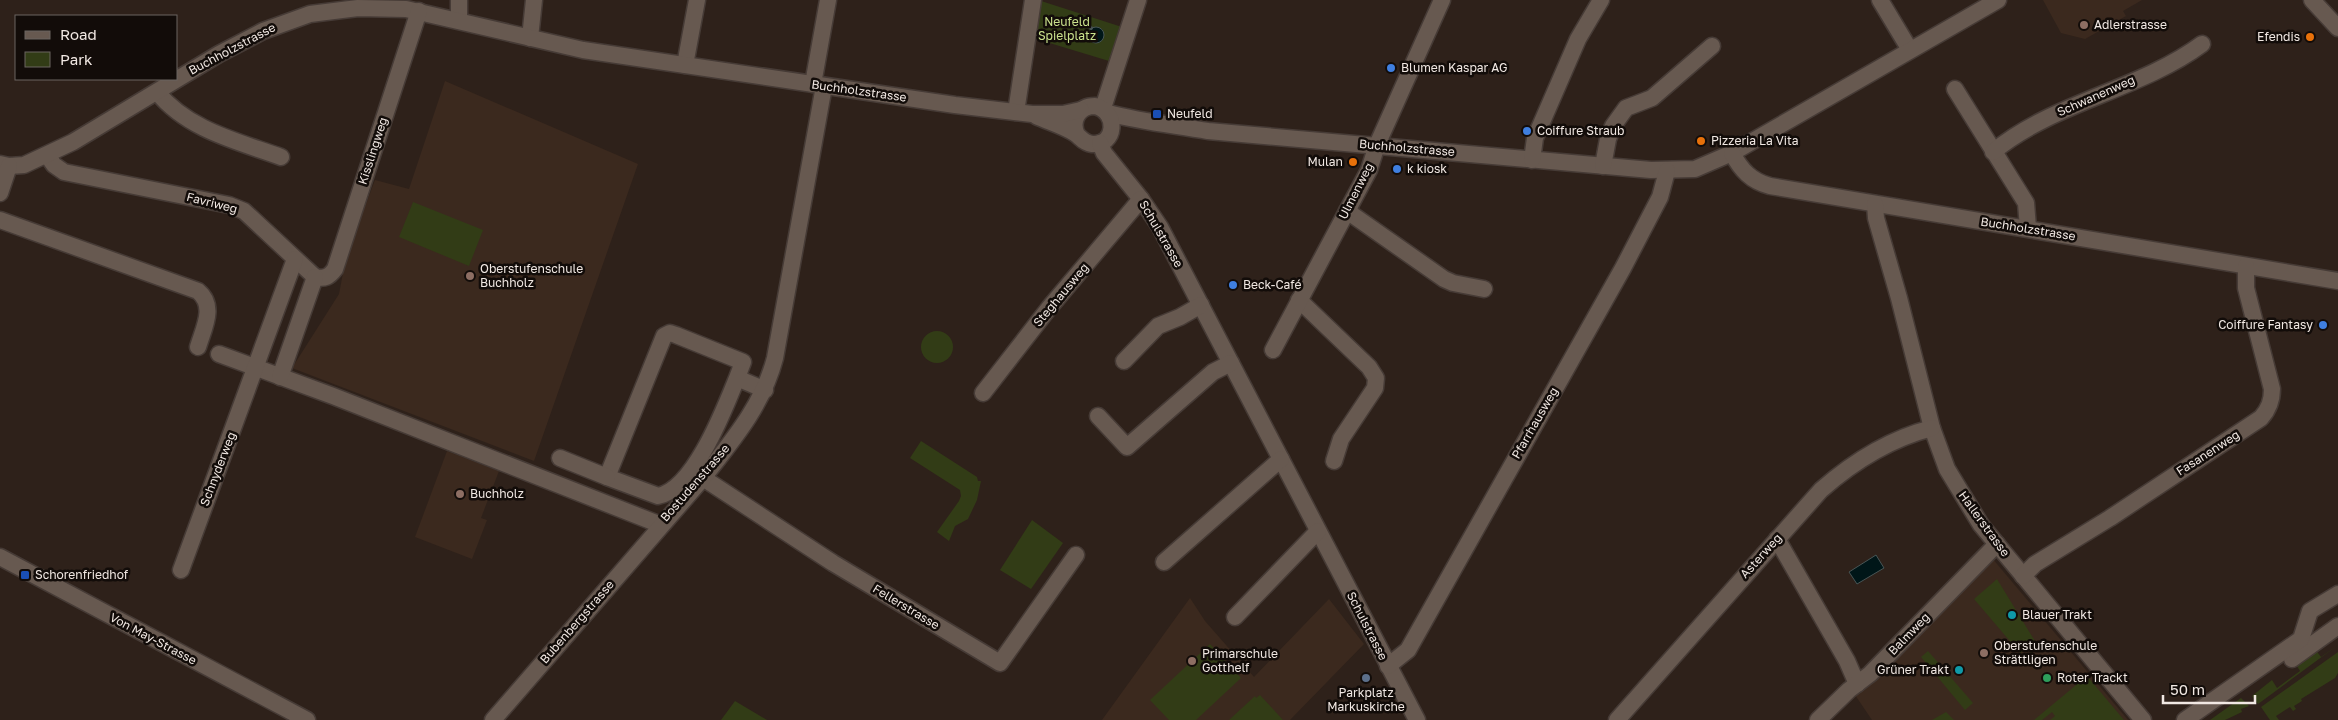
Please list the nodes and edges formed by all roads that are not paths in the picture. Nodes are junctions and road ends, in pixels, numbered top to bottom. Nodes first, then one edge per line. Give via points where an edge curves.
1 (459, 0) edge
2 (525, 0) edge
3 (534, 0) edge
4 (697, 0) edge
5 (828, 0) edge
6 (1033, 0) edge
7 (1138, 0) edge
8 (1442, 0) edge
9 (1601, 0) edge
10 (1880, 0) edge
11 (1998, 0) edge
12 (2312, 0) edge
13 (324, 6) edge
14 (419, 11) junction
15 (459, 20) junction
16 (2338, 28) edge
17 (525, 37) junction
18 (2202, 44) dead end
19 (1712, 46) dead end
20 (1910, 50) junction
21 (686, 65) junction
22 (178, 79) edge
23 (177, 80) edge
24 (818, 85) junction
25 (1955, 89) dead end
26 (157, 92) junction
27 (1080, 110) junction
28 (1106, 111) junction
29 (1024, 113) junction
30 (1147, 123) junction
31 (1077, 135) junction
32 (1105, 138) junction
33 (1377, 145) junction
34 (1993, 152) junction
35 (1732, 153) junction
36 (47, 155) junction
37 (281, 156) dead end
38 (1532, 160) junction
39 (4, 165) edge
40 (1603, 166) junction
41 (1667, 171) junction
42 (0, 193) edge
43 (1141, 199) junction
44 (1875, 204) junction
45 (1347, 211) junction
46 (0, 220) edge
47 (2028, 228) junction
48 (295, 259) junction
49 (2246, 266) junction
50 (315, 277) junction
51 (2338, 281) edge
52 (1484, 289) dead end
53 (1299, 300) junction
54 (1201, 305) junction
55 (198, 347) dead end
56 (1272, 350) dead end
57 (219, 354) dead end
58 (1124, 361) dead end
59 (1227, 365) junction
60 (256, 368) junction
61 (280, 377) junction
62 (737, 378) junction
63 (765, 390) junction
64 (983, 393) dead end
65 (1098, 416) dead end
66 (1932, 428) junction
67 (1127, 457) dead end
68 (560, 458) dead end
69 (1281, 459) junction
70 (1334, 461) dead end
71 (608, 477) junction
72 (703, 478) junction
73 (661, 525) junction
74 (1318, 531) junction
75 (1777, 539) junction
76 (1997, 544) junction
77 (1076, 555) dead end
78 (0, 557) edge
79 (1164, 562) dead end
80 (181, 570) dead end
81 (2023, 576) junction
82 (2338, 594) edge
83 (1235, 617) dead end
84 (2338, 626) edge
85 (1388, 666) junction
86 (1857, 684) junction
87 (2241, 695) dead end
88 (307, 720) edge
89 (493, 720) edge
90 (1417, 720) edge
91 (1617, 720) edge
92 (1818, 720) edge
93 (2143, 720) edge
94 (2185, 720) edge

1 - 15 street
2 - 17 street
3 - 17 street
4 - 21 street
5 - 24 street, Bostudenstrasse
6 - 29 street
7 - 28 street
8 - 33 street, Ulmenweg
9 - 38 street via 1578,39 1535,138
10 - 20 street
11 - 20 street
12 - 16 street
13 - 14 street, Buchholzstrasse
13 - 22 street, Buchholzstrasse via 263,31
14 - 15 street, Buchholzstrasse
14 - 50 street, Kisslingweg via 334,268 330,275
15 - 17 street, Buchholzstrasse
17 - 21 street, Buchholzstrasse via 582,50
18 - 34 street, Schwanenweg via 2169,63 2047,118
19 - 40 street via 1652,98 1626,108 1613,126
20 - 35 street
21 - 24 street, Buchholzstrasse
23 - 26 street, Buchholzstrasse
24 - 29 street, Buchholzstrasse
24 - 63 street, Bostudenstrasse via 775,358
25 - 34 street
26 - 36 street, Buchholzstrasse
26 - 37 street via 186,118 206,130
27 - 28 street via 1092,106
27 - 29 street, Buchholzstrasse via 1063,114
27 - 31 street via 1074,122
28 - 30 street, Buchholzstrasse
28 - 32 street via 1112,123
29 - 31 street, Buchholzstrasse
30 - 32 street, Buchholzstrasse via 1119,128
30 - 33 street, Buchholzstrasse
31 - 32 street via 1085,142
32 - 43 street, Schulstrasse via 1104,153
33 - 38 street, Buchholzstrasse
33 - 45 street, Ulmenweg via 1369,170
34 - 47 street via 2026,203
35 - 41 street via 1695,169
35 - 44 street, Buchholzstrasse via 1742,170 1762,184
36 - 39 street, Buchholzstrasse via 24,165
36 - 48 street, Favriweg via 64,172 229,205 244,211
38 - 40 street, Buchholzstrasse
39 - 42 street
40 - 41 street, Buchholzstrasse
41 - 85 street, Pfarrhausweg via 1660,197 1623,268 1408,650
43 - 54 street, Schulstrasse via 1160,227
43 - 64 street, Steghausweg via 1049,308
44 - 47 street, Buchholzstrasse
44 - 66 street, Hallerstrasse
45 - 52 street via 1444,279 1453,284
45 - 53 street, Ulmenweg
46 - 55 street via 198,291 208,306
47 - 49 street, Buchholzstrasse
48 - 50 street, Favriweg
48 - 60 street, Schnyderweg
49 - 51 street, Buchholzstrasse
49 - 81 street, Fasanenweg via 2246,288 2272,389 2268,410 2261,418 2035,564
50 - 61 street
53 - 56 street, Ulmenweg
53 - 70 street via 1369,367 1376,378 1375,388 1341,439
54 - 58 street via 1158,326
54 - 59 street, Schulstrasse
57 - 60 street
59 - 65 street via 1200,382 1127,447
59 - 67 street via 1212,383
59 - 69 street, Schulstrasse
60 - 61 street, Bostudenstrasse
60 - 80 street, Schnyderweg
61 - 73 street, Bostudenstrasse
62 - 63 street
62 - 71 street via 710,441 665,495 658,496
62 - 71 street via 743,362 670,333 664,336
63 - 72 street, Bostudenstrasse via 738,434
66 - 75 street, Asterweg via 1882,446 1845,470 1821,490
66 - 76 street, Hallerstrasse via 1955,484
68 - 71 street
69 - 74 street, Schulstrasse
69 - 79 street
72 - 73 street, Bostudenstrasse
72 - 77 street, Fellerstrasse via 833,563 1000,663
73 - 89 street, Bubenbergstrasse
74 - 83 street
74 - 85 street, Schulstrasse
75 - 86 street
75 - 91 street, Asterweg
76 - 81 street, Hallerstrasse
76 - 86 street, Balmweg
78 - 88 street, Von May-Strasse
81 - 93 street, Hallerstrasse
82 - 94 street via 2310,611 2301,639
84 - 87 street
85 - 90 street, Schulstrasse
86 - 92 street, Balmweg

